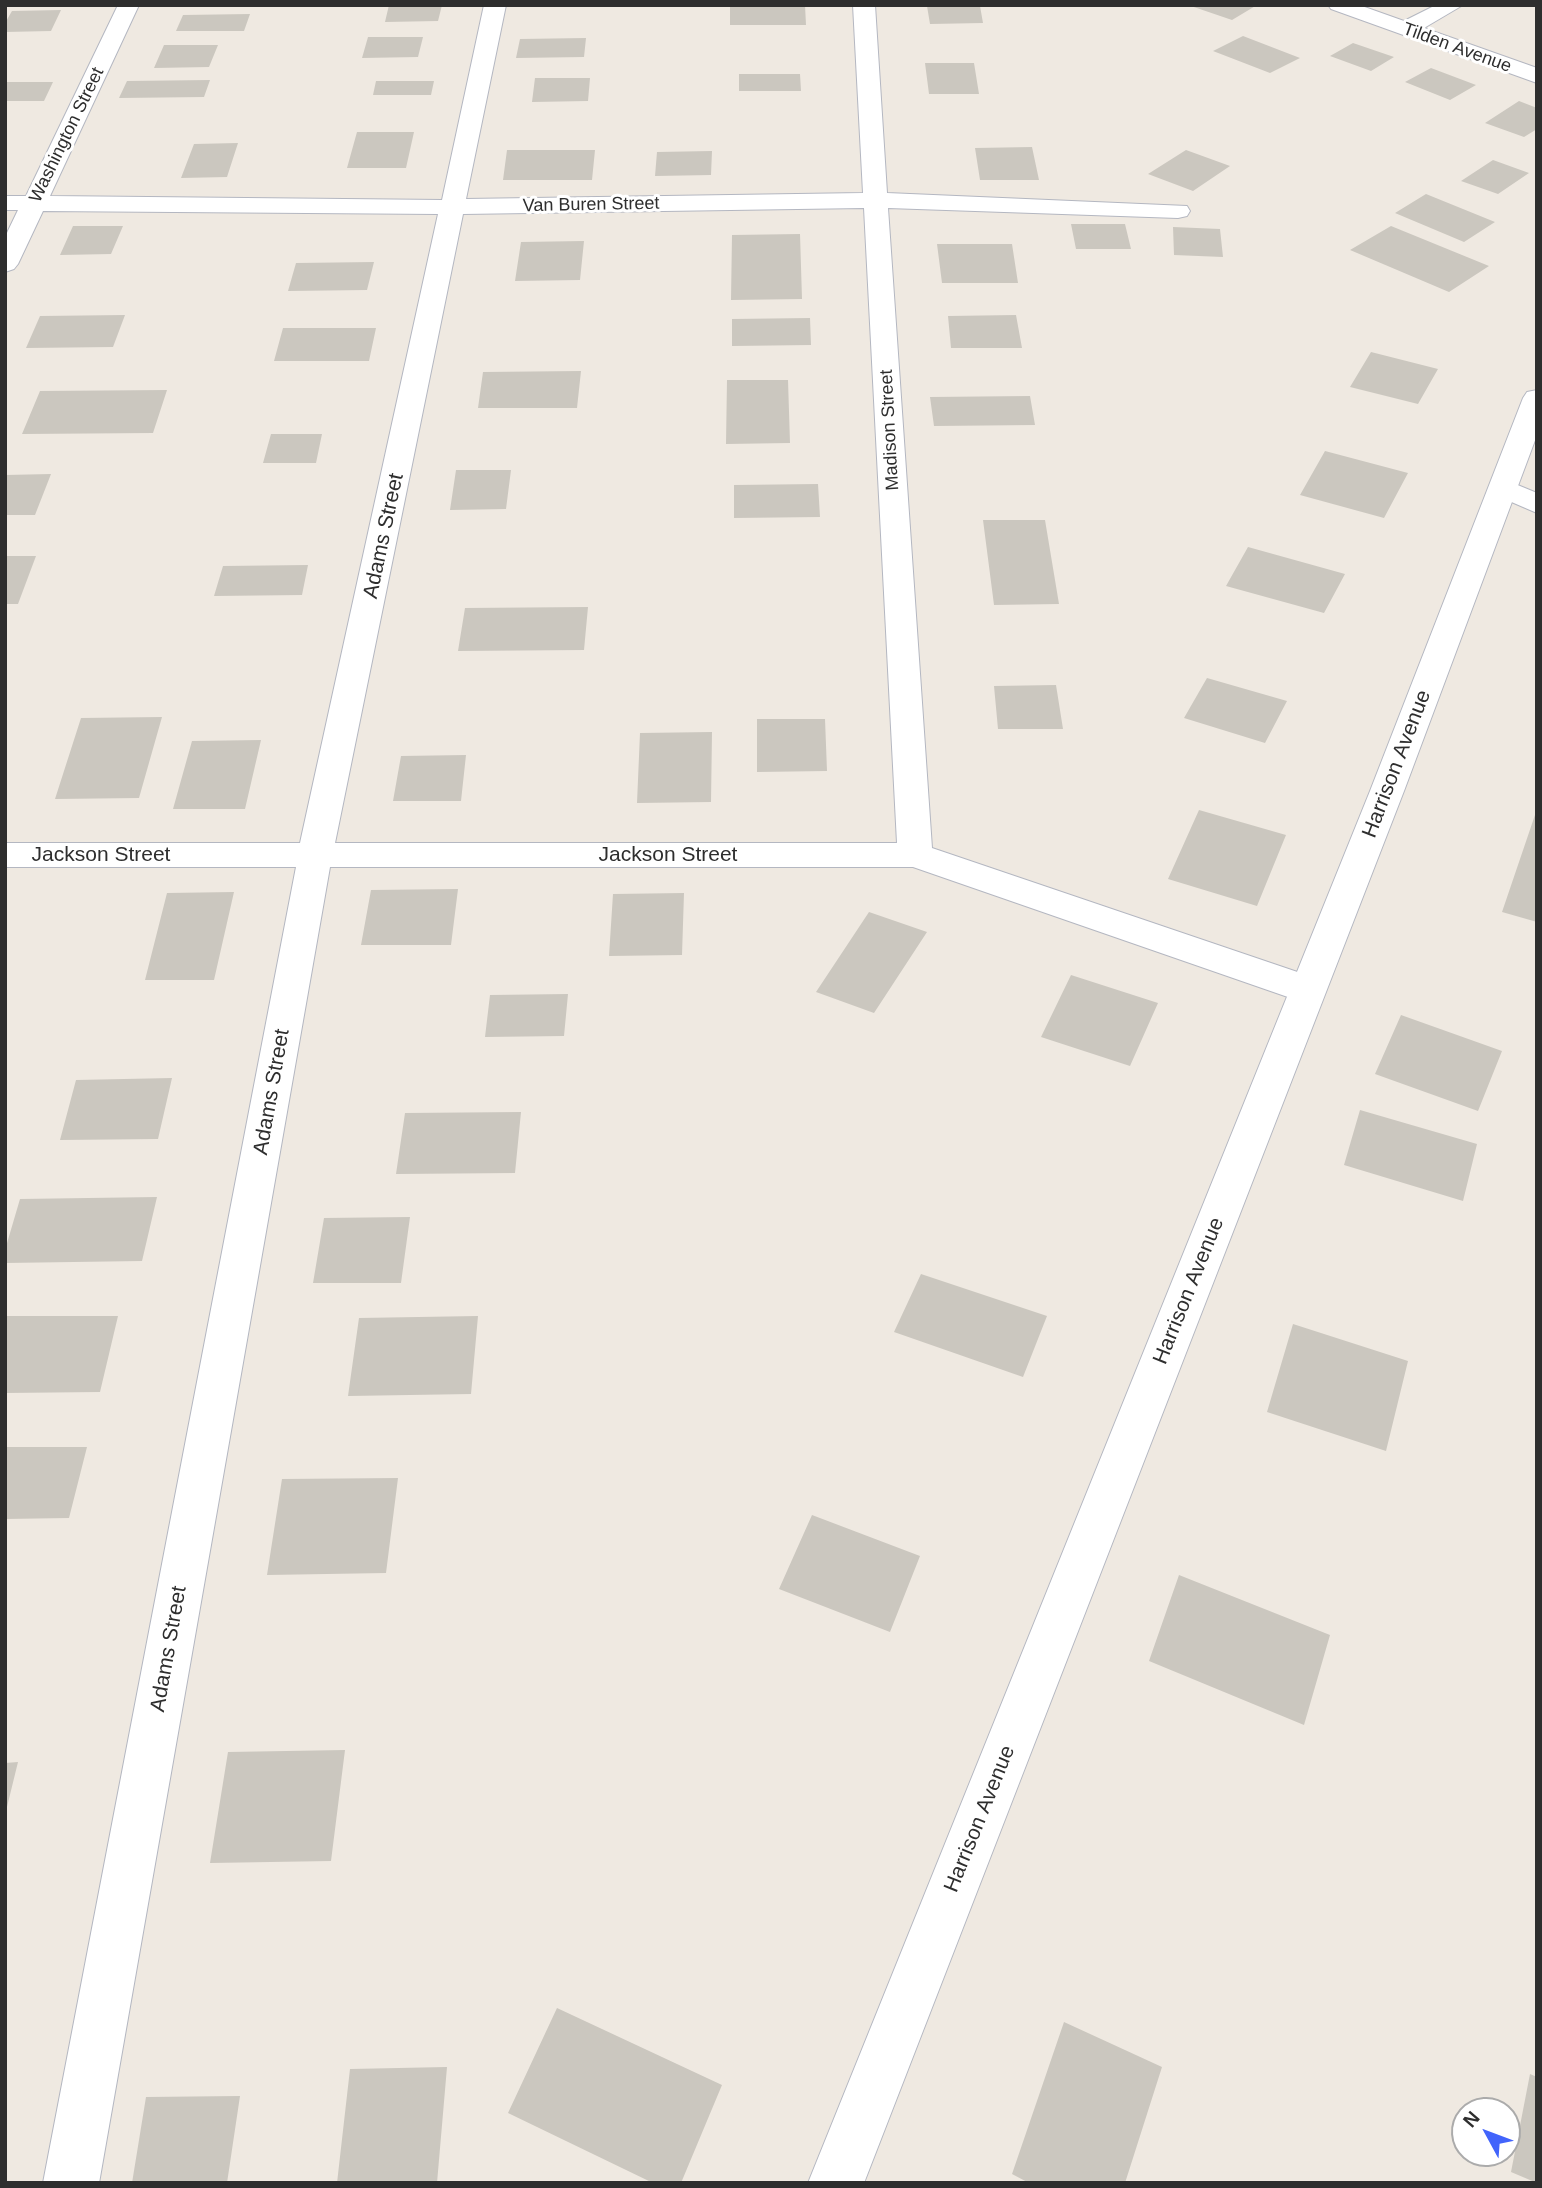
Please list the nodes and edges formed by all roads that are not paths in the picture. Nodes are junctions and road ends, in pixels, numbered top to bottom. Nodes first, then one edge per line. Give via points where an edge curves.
1 (129, 5) edge
2 (495, 5) edge
3 (864, 5) edge
4 (1338, 5) edge
5 (1453, 5) edge
6 (1406, 29) junction
7 (1537, 76) edge
8 (877, 200) junction
9 (5, 203) edge
10 (34, 203) junction
11 (453, 207) junction
12 (1178, 211) dead end
13 (5, 264) edge
14 (1537, 398) edge
15 (1520, 496) edge
16 (5, 855) edge
17 (915, 855) junction
18 (315, 856) junction
19 (1308, 990) junction
20 (71, 2183) edge
21 (836, 2183) edge

1 - 10 street, Washington Street
2 - 11 street, Adams Street
3 - 8 street, Madison Street
4 - 6 street, Tilden Avenue
5 - 6 street
6 - 7 street, Tilden Avenue
8 - 11 street, Van Buren Street
8 - 12 street, Van Buren Street
8 - 17 street, Madison Street
9 - 10 street, Van Buren Street
10 - 11 street, Van Buren Street
10 - 13 street, Washington Street
11 - 18 street, Adams Street
14 - 15 street, Harrison Avenue
15 - 19 street, Harrison Avenue
16 - 18 street, Jackson Street
17 - 18 street, Jackson Street
17 - 19 street, Jackson Street
18 - 20 street, Adams Street
19 - 21 street, Harrison Avenue

